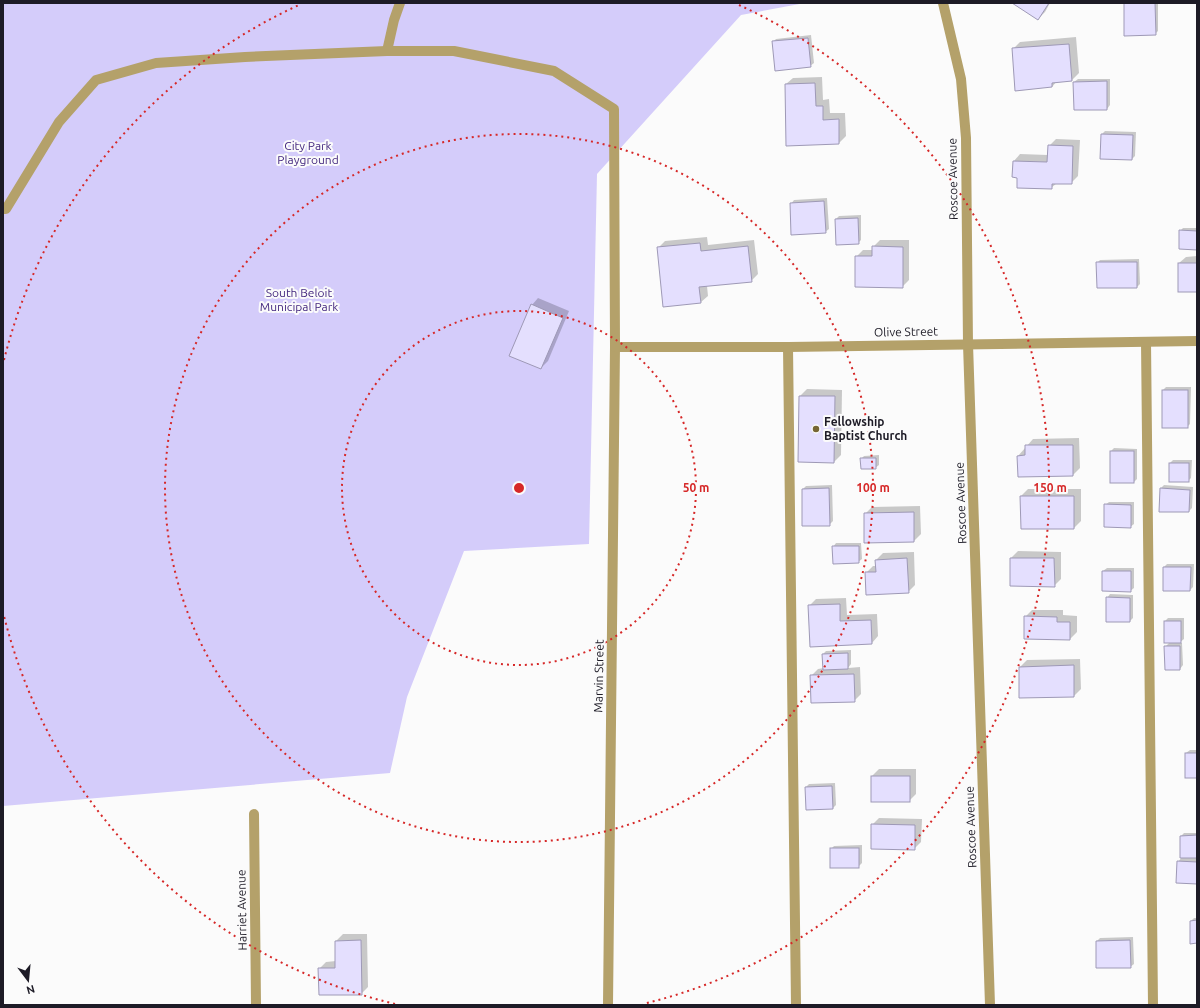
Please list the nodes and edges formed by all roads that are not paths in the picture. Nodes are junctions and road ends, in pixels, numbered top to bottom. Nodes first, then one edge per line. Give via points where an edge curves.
1 (400, 3) edge
2 (943, 3) edge
3 (388, 51) junction
4 (3, 209) edge
5 (1197, 341) edge
6 (1146, 342) junction
7 (968, 344) junction
8 (615, 347) junction
9 (788, 347) junction
10 (254, 814) dead end
11 (256, 1005) edge
12 (608, 1005) edge
13 (796, 1005) edge
14 (990, 1005) edge
15 (1153, 1005) edge

1 - 3 street
2 - 7 street, Roscoe Avenue via 961,79 966,138
3 - 4 street via 156,63 96,80 59,122 6,209
3 - 8 street, Marvin Street via 454,51 554,71 614,109
5 - 6 street, Olive Street
6 - 7 street, Olive Street
6 - 15 street
7 - 9 street, Olive Street
7 - 14 street, Roscoe Avenue
8 - 9 street, Olive Street
8 - 12 street, Marvin Street
9 - 13 street
10 - 11 street, Harriet Avenue

